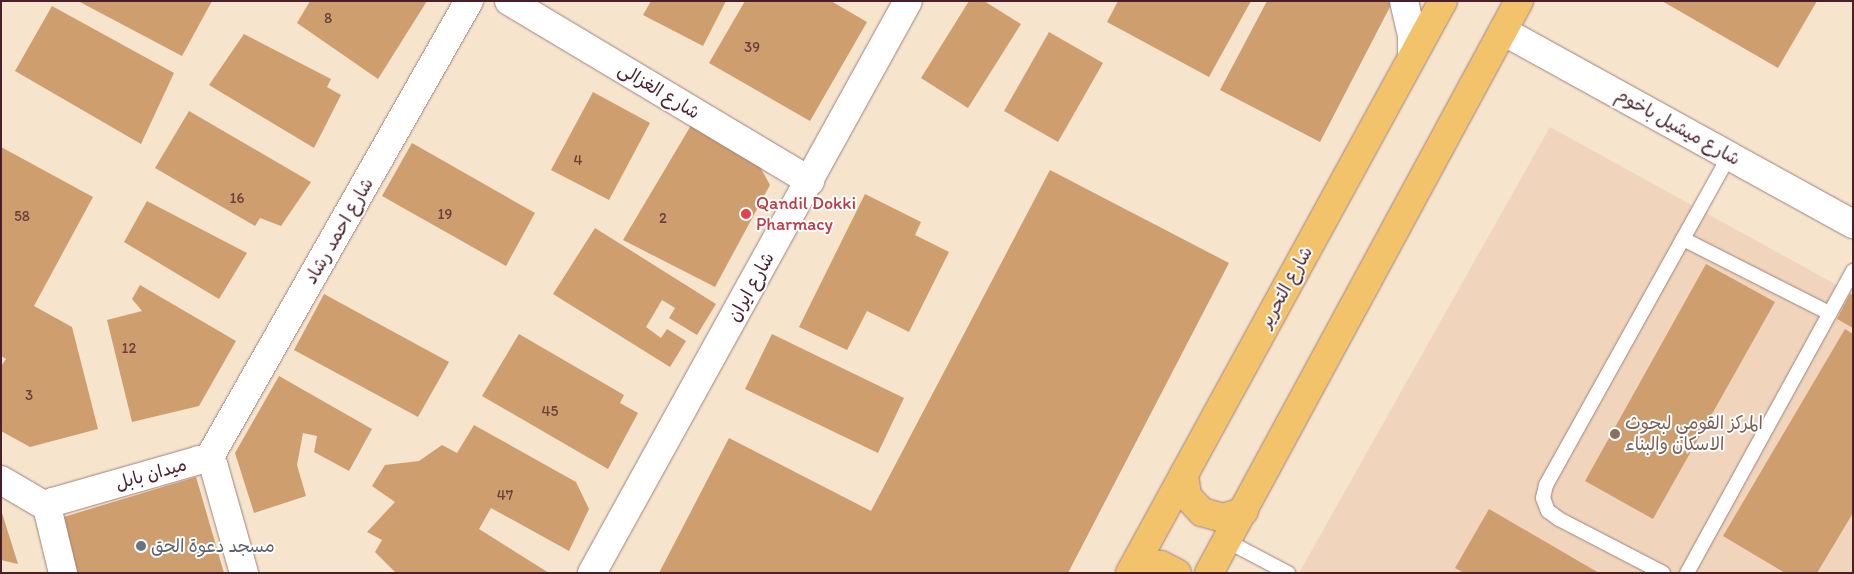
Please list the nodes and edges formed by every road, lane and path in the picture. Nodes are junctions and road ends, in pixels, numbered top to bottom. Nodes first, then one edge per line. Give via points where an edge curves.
1 (469, 1) edge
2 (508, 1) edge
3 (908, 1) edge
4 (1404, 1) edge
5 (1443, 1) edge
6 (1519, 1) edge
7 (1502, 31) junction
8 (1412, 56) junction
9 (1729, 156) junction
10 (810, 181) junction
11 (1853, 224) edge
12 (1683, 239) junction
13 (1853, 271) edge
14 (1829, 313) junction
15 (208, 460) junction
16 (1184, 474) junction
17 (1, 480) edge
18 (47, 507) junction
19 (1244, 511) junction
20 (1227, 541) junction
21 (63, 573) edge
22 (244, 573) edge
23 (592, 573) edge
24 (1131, 573) edge
25 (1177, 573) edge
26 (1210, 573) edge
27 (1288, 573) edge
28 (1663, 573) edge
29 (1687, 573) edge

1 - 15 street, شارع احمد رشاد
2 - 10 street, شارع الغزالى
3 - 10 street, شارع ايران
4 - 8 street via 1412,37
5 - 8 main road, شارع التحرير
6 - 7 main road
7 - 9 street, شارع ميشيل باخوم
7 - 19 main road
8 - 16 main road, شارع التحرير
9 - 11 street, شارع ميشيل باخوم
9 - 12 lane
10 - 23 street, شارع ايران
12 - 14 lane
12 - 28 lane via 1546,485 1543,498 1548,511 1559,519
13 - 14 lane
14 - 29 lane
15 - 18 street, ميدان بابل via 190,462
15 - 22 street, ميدان بابل via 214,467
16 - 19 main road via 1187,496 1202,512 1223,518
16 - 24 main road, شارع التحرير
17 - 18 street
18 - 21 street
19 - 20 main road
20 - 26 main road
20 - 27 lane
24 - 25 main road via 1149,564 1161,565

